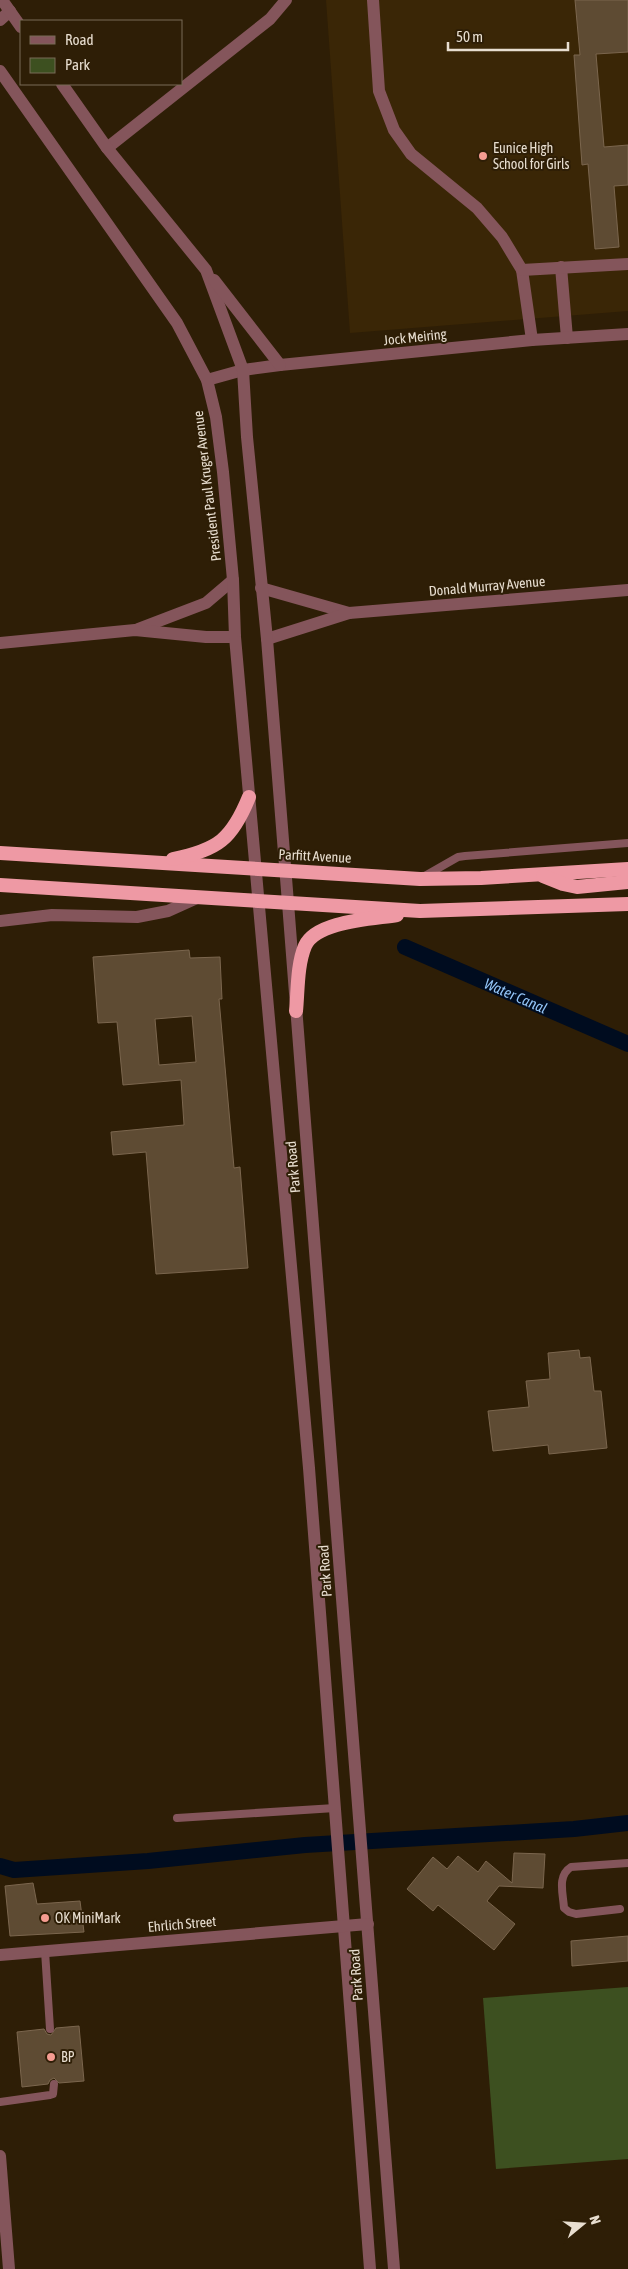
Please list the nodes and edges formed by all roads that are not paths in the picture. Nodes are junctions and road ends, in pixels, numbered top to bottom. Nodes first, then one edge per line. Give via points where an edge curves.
1 (2, 0) edge
2 (286, 0) edge
3 (373, 0) edge
4 (10, 11) junction
5 (0, 20) edge
6 (20, 26) edge
7 (0, 71) edge
8 (63, 85) edge
9 (107, 148) junction
10 (628, 264) edge
11 (561, 267) junction
12 (206, 270) junction
13 (522, 270) junction
14 (628, 334) edge
15 (567, 338) junction
16 (532, 340) junction
17 (280, 365) junction
18 (243, 370) junction
19 (206, 380) junction
20 (233, 580) junction
21 (261, 588) junction
22 (628, 590) edge
23 (349, 613) junction
24 (135, 630) junction
25 (235, 637) junction
26 (267, 639) junction
27 (0, 643) edge
28 (249, 797) junction
29 (628, 843) edge
30 (0, 854) edge
31 (153, 862) junction
32 (628, 868) edge
33 (255, 869) junction
34 (285, 871) junction
35 (540, 874) junction
36 (420, 879) junction
37 (628, 882) edge
38 (0, 885) edge
39 (199, 897) junction
40 (259, 901) junction
41 (288, 903) junction
42 (628, 904) edge
43 (420, 911) junction
44 (0, 921) edge
45 (296, 1011) junction
46 (335, 1813) junction
47 (177, 1818) dead end
48 (628, 1863) edge
49 (620, 1909) dead end
50 (368, 1924) junction
51 (344, 1925) junction
52 (45, 1951) junction
53 (0, 1955) edge
54 (50, 2029) dead end
55 (54, 2084) dead end
56 (0, 2102) edge
57 (0, 2156) edge
58 (9, 2269) edge
59 (370, 2269) edge
60 (394, 2269) edge

1 - 4 street
2 - 9 street via 270,19
3 - 13 street via 379,91 394,130 411,154 477,208 502,237
4 - 5 street
4 - 6 street
7 - 19 street, President Paul Kruger Avenue via 177,323
8 - 9 street
9 - 12 street
10 - 11 street
11 - 13 street
11 - 15 street
12 - 17 street
12 - 18 street
13 - 16 street
14 - 15 street, Jock Meiring
15 - 16 street, Jock Meiring
16 - 17 street, Jock Meiring
17 - 18 street, Jock Meiring
18 - 19 street, Jock Meiring
18 - 21 street
19 - 20 street, President Paul Kruger Avenue via 216,417
20 - 24 street via 206,603
20 - 25 street, President Paul Kruger Avenue
21 - 23 street, Donald Murray Avenue
21 - 26 street
22 - 23 street, Donald Murray Avenue
23 - 26 street, Donald Murray Avenue
24 - 25 street via 206,638
24 - 27 street
25 - 28 street, President Paul Kruger Avenue
26 - 34 street
28 - 31 highway via 240,820 224,839 196,854
28 - 33 street, President Paul Kruger Avenue
29 - 36 lane via 458,857
30 - 31 highway, Parfitt Avenue
31 - 33 highway, Parfitt Avenue
32 - 35 highway, Parfitt Avenue
33 - 34 highway, Parfitt Avenue
33 - 40 street, President Paul Kruger Avenue
34 - 36 highway, Parfitt Avenue
34 - 41 street, Park Road
35 - 36 highway, Parfitt Avenue
35 - 37 highway via 577,887
38 - 39 highway
39 - 40 highway
39 - 44 street via 168,911 137,917 52,915
40 - 41 highway
40 - 46 street, Park Road via 309,1468
41 - 43 highway
41 - 45 street, Park Road
42 - 43 highway
43 - 45 highway via 337,925 316,934 306,944 301,959
45 - 50 street, Park Road
46 - 47 lane
46 - 51 street, Park Road
48 - 49 lane via 571,1867 564,1871 562,1878 564,1908 569,1912
50 - 51 street, Ehrlich Street
50 - 60 street, Park Road
51 - 52 street, Ehrlich Street
51 - 59 street, Park Road
52 - 53 street, Ehrlich Street
52 - 54 lane
55 - 56 lane via 50,2096
57 - 58 street

